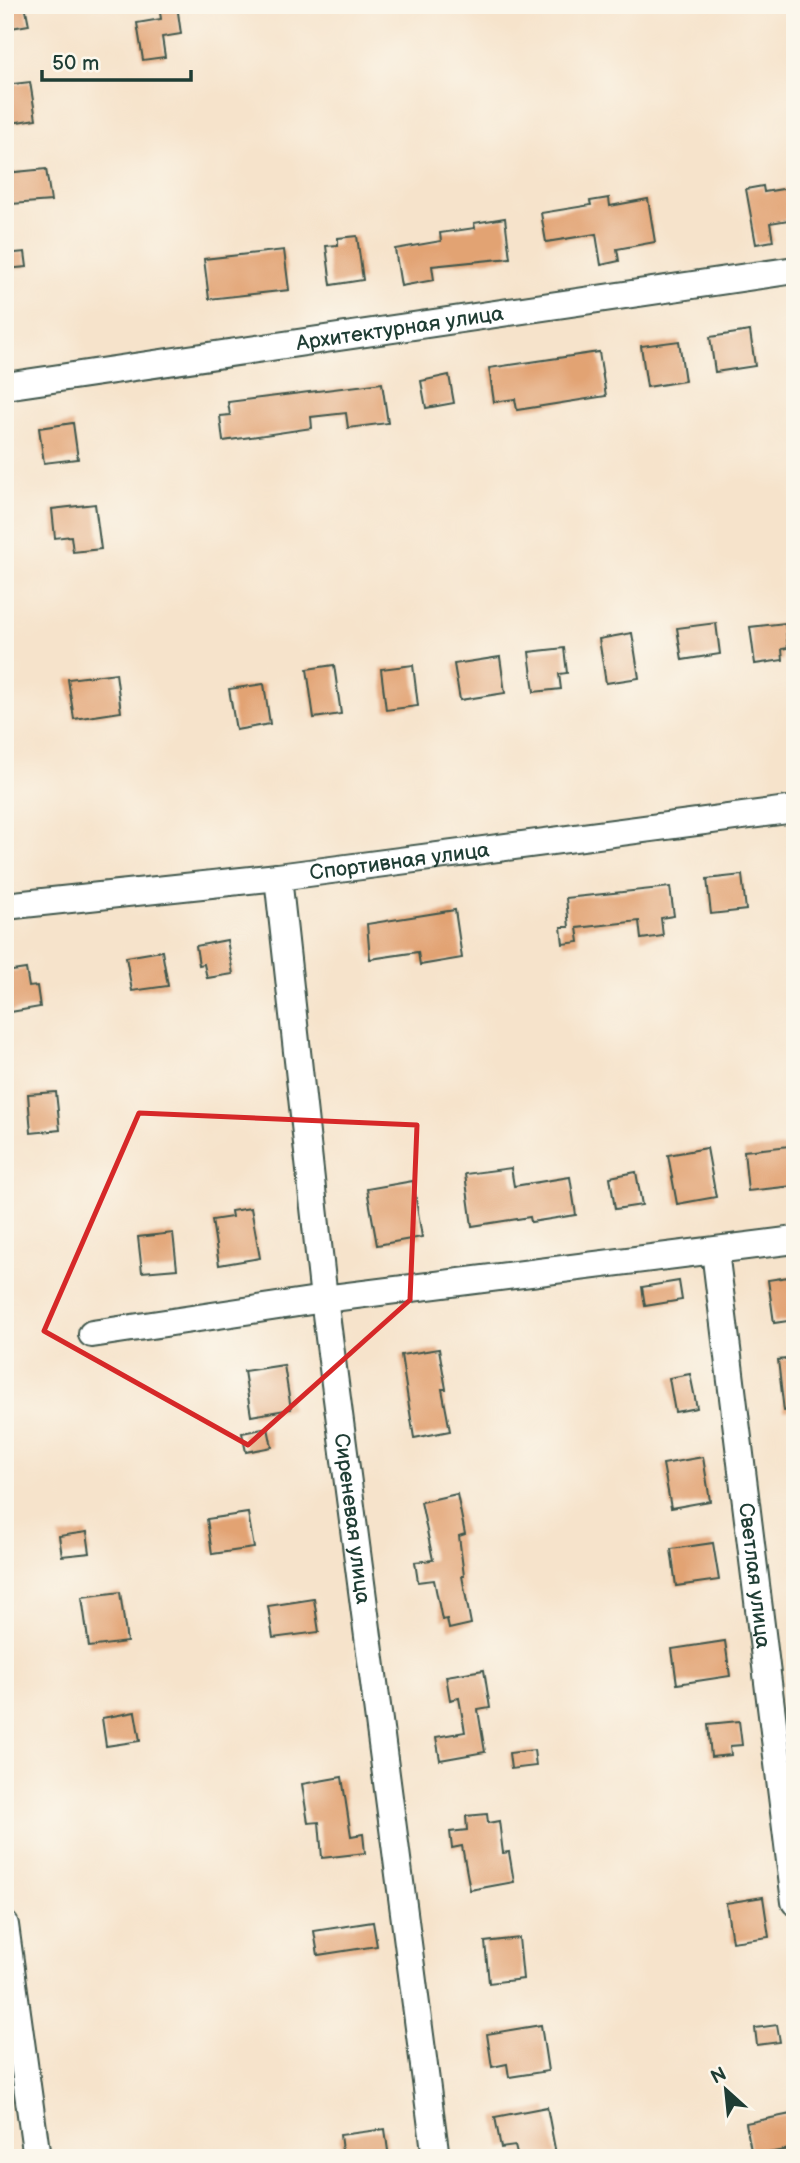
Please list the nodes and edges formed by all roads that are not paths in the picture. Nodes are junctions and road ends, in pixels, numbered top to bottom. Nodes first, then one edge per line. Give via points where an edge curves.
1 (795, 270) edge
2 (5, 386) edge
3 (795, 809) edge
4 (278, 877) junction
5 (5, 906) edge
6 (795, 1240) edge
7 (715, 1251) junction
8 (324, 1299) junction
9 (92, 1334) dead end
10 (795, 1902) edge
11 (5, 1925) edge
12 (37, 2158) edge
13 (436, 2158) edge

1 - 2 street, Архитектурная улица
3 - 4 street, Спортивная улица
4 - 5 street, Спортивная улица
4 - 8 street, Сиреневая улица
6 - 7 street
7 - 8 street
7 - 10 street, Светлая улица
8 - 9 street
8 - 13 street, Сиреневая улица
11 - 12 street

